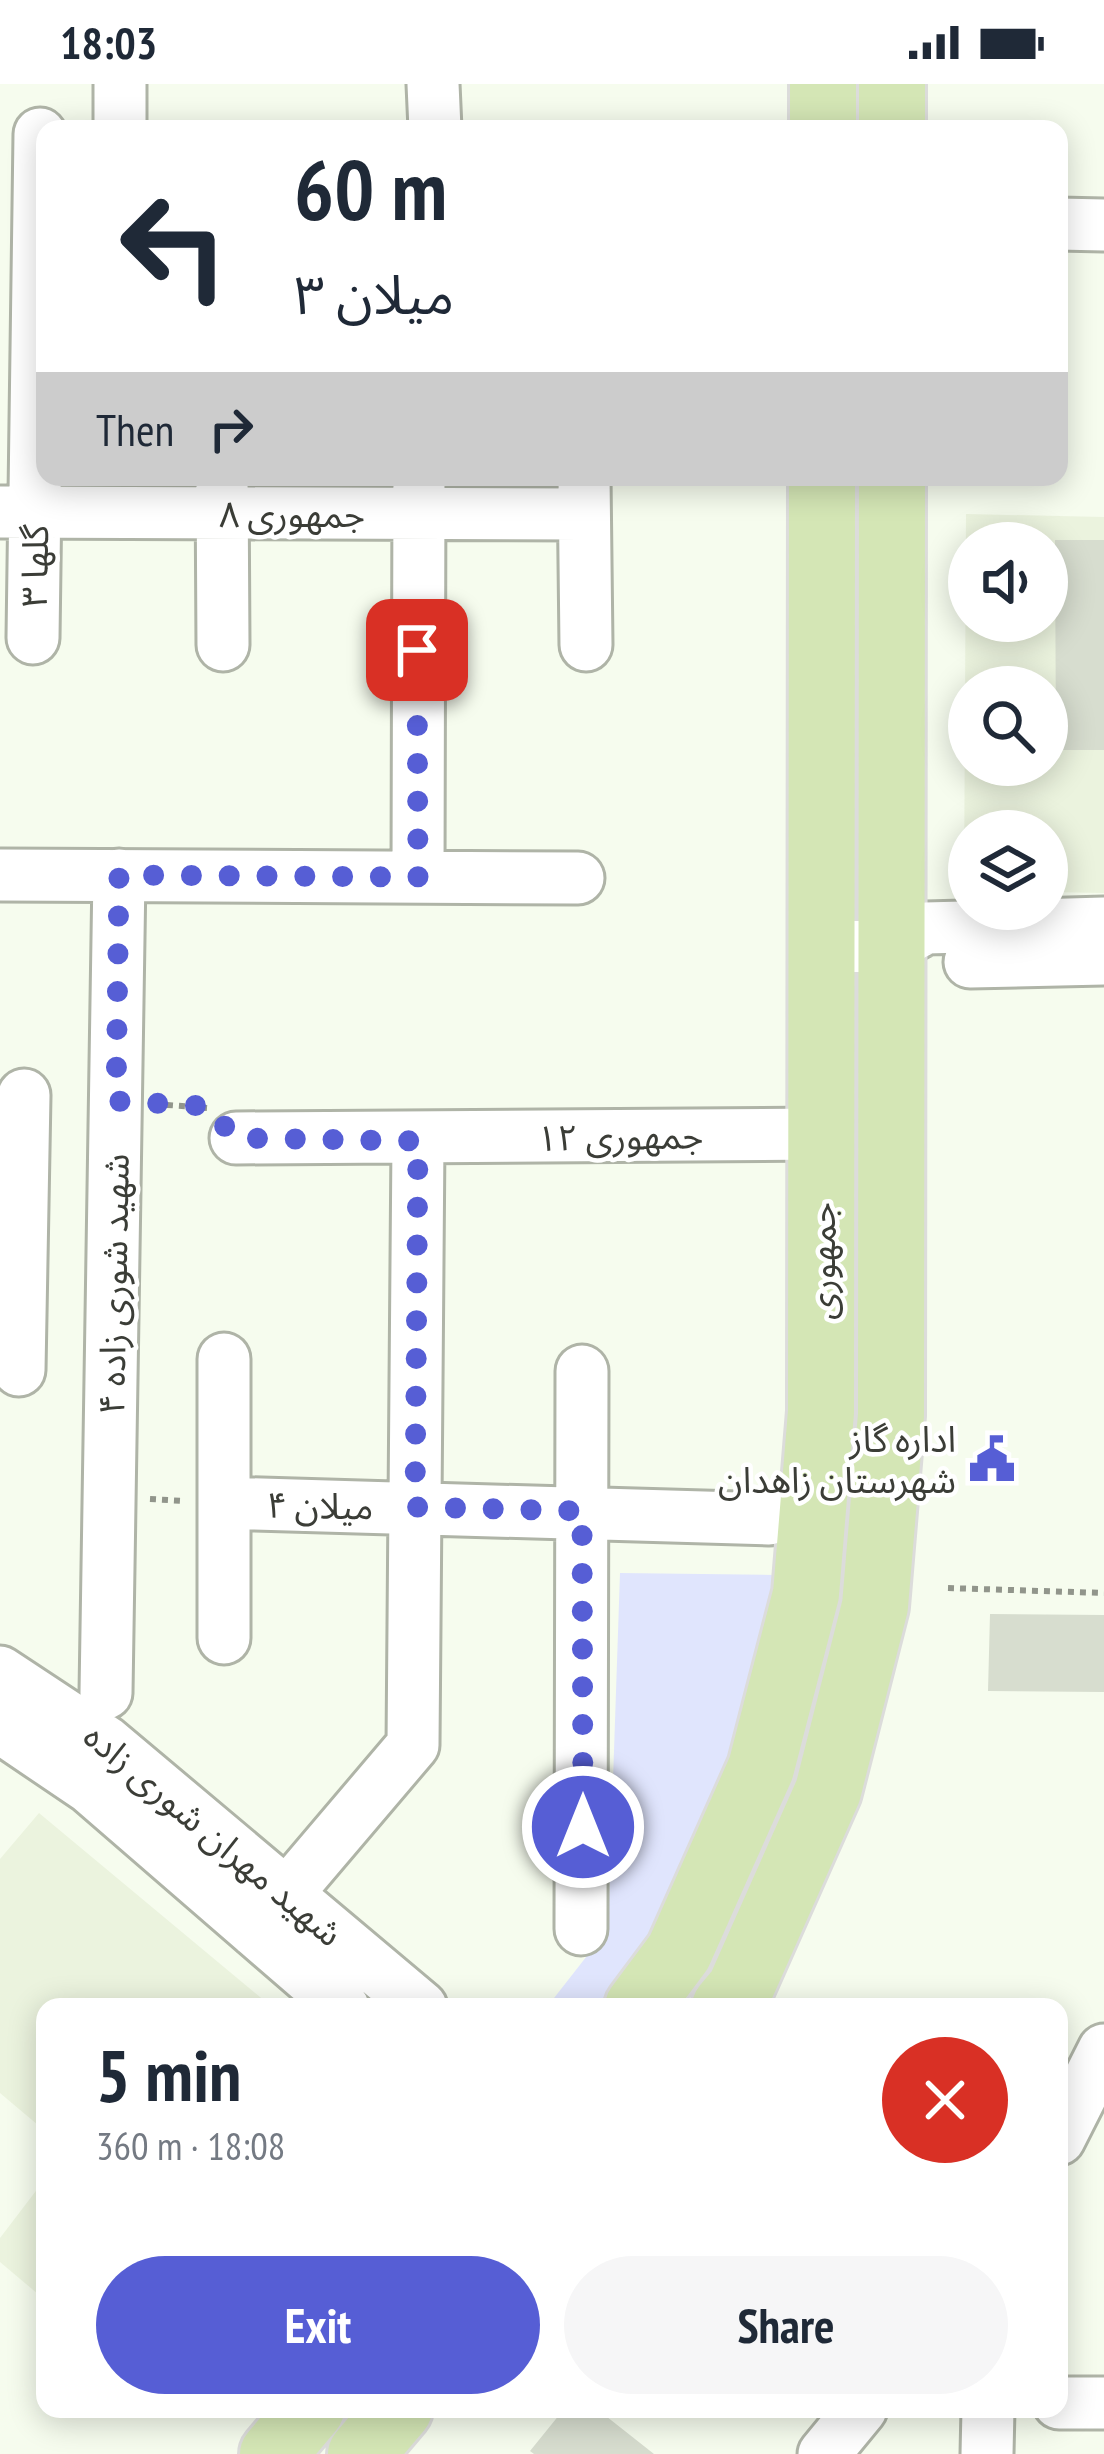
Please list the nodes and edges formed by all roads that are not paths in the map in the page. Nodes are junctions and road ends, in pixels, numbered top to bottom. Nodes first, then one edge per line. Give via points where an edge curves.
1 (120, 84) edge
2 (434, 84) edge
3 (823, 84) edge
4 (892, 84) edge
5 (120, 120) edge
6 (434, 120) edge
7 (823, 120) edge
8 (892, 120) edge
9 (28, 134) edge
10 (1068, 224) edge
11 (1104, 225) edge
12 (822, 486) edge
13 (892, 486) edge
14 (222, 495) edge
15 (418, 495) edge
16 (584, 495) edge
17 (17, 512) edge
18 (33, 638) dead end
19 (223, 645) dead end
20 (586, 645) dead end
21 (0, 875) edge
22 (119, 875) junction
23 (418, 877) junction
24 (578, 878) dead end
25 (1104, 923) edge
26 (892, 946) junction
27 (821, 947) junction
28 (1104, 959) edge
29 (24, 1095) dead end
30 (821, 1134) junction
31 (236, 1138) road end
32 (418, 1141) junction
33 (11, 1232) edge
34 (224, 1359) dead end
35 (20, 1370) dead end
36 (582, 1371) dead end
37 (224, 1503) junction
38 (415, 1507) junction
39 (582, 1511) junction
40 (769, 1519) dead end
41 (224, 1638) dead end
42 (0, 1672) edge
43 (106, 1693) dead end
44 (0, 1727) edge
45 (271, 1912) junction
46 (581, 1929) dead end
47 (336, 1998) edge
48 (407, 1998) edge
49 (645, 1998) edge
50 (732, 1998) edge
51 (1104, 2050) edge
52 (1068, 2121) edge
53 (1068, 2403) edge
54 (1104, 2403) edge
55 (303, 2418) edge
56 (391, 2418) edge
57 (854, 2418) edge
58 (988, 2418) edge
59 (273, 2454) edge
60 (361, 2454) edge
61 (824, 2454) edge
62 (987, 2454) edge

1 - 5 street
2 - 6 street
3 - 7 main road
4 - 8 main road
9 - 17 street, گلها ۳
10 - 11 street
12 - 27 main road, جمهوری
13 - 26 main road, جمهوری
14 - 15 street, جمهوری ۸
14 - 17 street, جمهوری ۸
14 - 19 street
15 - 16 street, جمهوری ۸
15 - 23 street
16 - 20 street
17 - 18 street, گلها ۳
21 - 22 street
22 - 23 street
22 - 43 street, شهید شوری زاده ۴
23 - 24 street
25 - 26 street via 926,928
26 - 27 street
26 - 28 street via 916,964
26 - 50 main road, جمهوری via 891,1415 875,1606 828,1792
27 - 30 main road, جمهوری
29 - 33 street
30 - 32 street, جمهوری ۱۲
30 - 49 main road, جمهوری via 821,1412 806,1594 761,1768 679,1952
31 - 32 street, جمهوری ۱۲
32 - 38 street
33 - 35 street
34 - 37 street
36 - 39 street
37 - 38 street, میلان ۴
37 - 41 street
38 - 39 street, میلان ۴
38 - 45 street via 413,1745
39 - 40 street, میلان ۴
39 - 46 street
42 - 45 street, شهید مهران شوری زاده via 106,1742
44 - 45 street, شهید مهران شوری زاده
45 - 47 street, شهید مهران شوری زاده
45 - 48 street, شهید مهران شوری زاده
51 - 52 street
53 - 54 street
55 - 59 main road
56 - 60 main road
57 - 61 street
58 - 62 street

